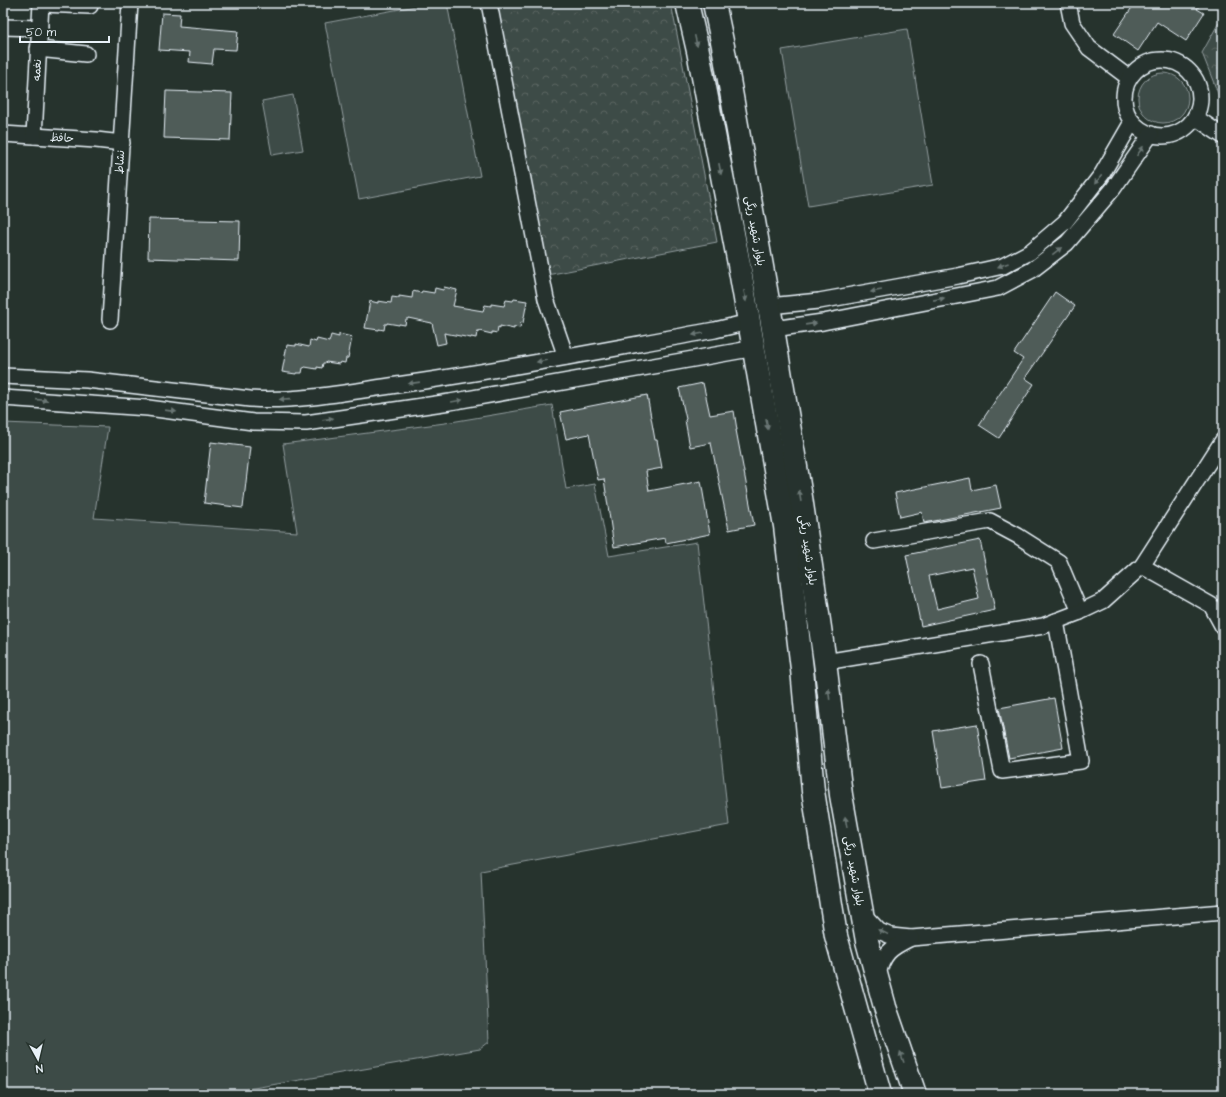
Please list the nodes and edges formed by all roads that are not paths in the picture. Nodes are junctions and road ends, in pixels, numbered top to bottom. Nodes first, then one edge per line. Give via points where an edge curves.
1 (41, 3) edge
2 (130, 3) edge
3 (489, 3) edge
4 (687, 3) edge
5 (714, 3) edge
6 (1068, 3) edge
7 (90, 6) dead end
8 (3, 27) edge
9 (40, 28) junction
10 (38, 50) junction
11 (86, 54) dead end
12 (1129, 78) junction
13 (1195, 117) junction
14 (1132, 122) junction
15 (3, 134) edge
16 (1152, 134) junction
17 (34, 136) junction
18 (1223, 136) edge
19 (122, 143) junction
20 (769, 306) junction
21 (110, 320) dead end
22 (750, 322) junction
23 (773, 329) junction
24 (715, 330) junction
25 (754, 349) junction
26 (719, 354) junction
27 (566, 357) junction
28 (3, 376) edge
29 (3, 398) edge
30 (304, 398) junction
31 (306, 423) junction
32 (1223, 440) edge
33 (874, 541) dead end
34 (1142, 566) junction
35 (1080, 612) junction
36 (1056, 621) junction
37 (1223, 627) edge
38 (825, 662) junction
39 (981, 664) dead end
40 (1223, 912) edge
41 (862, 913) junction
42 (911, 938) junction
43 (877, 977) junction
44 (880, 1094) edge
45 (915, 1094) edge

1 - 7 street
1 - 9 street, نغمه
2 - 19 street, نشاط
3 - 27 street via 546,299
4 -> 22 highway, بلوار شهید ریگی
5 - 20 highway, بلوار شهید ریگی
6 - 12 street via 1072,23 1089,48
8 - 9 street
9 - 10 street, نغمه
10 - 11 street
10 - 17 street, نغمه
12 - 13 street via 1149,61 1162,59 1187,68 1195,78 1200,91 1200,104
12 - 14 street via 1123,100
13 - 16 street via 1176,133 1164,136
13 - 18 street
14 - 16 street via 1141,130
14 -> 20 street via 1102,174 1065,222 1030,252 1003,266 819,300
15 - 17 street, حافظ
23 -> 16 street via 823,322 998,288 1032,270 1068,243 1113,189
17 - 19 street, حافظ
19 - 21 street, نشاط
20 - 23 highway, بلوار شهید ریگی
22 - 24 street
22 - 25 highway, بلوار شهید ریگی
38 -> 23 highway, بلوار شهید ریگی
24 - 26 street
24 -> 27 street
25 - 26 street
25 -> 44 highway, بلوار شهید ریگی via 785,526 813,791 836,936
31 -> 26 street via 450,402
27 -> 30 street via 464,376
30 -> 28 street via 250,399 87,380
29 -> 31 street via 148,408 253,422
30 - 31 street
32 - 34 street
33 - 35 street via 990,521 1059,562
34 - 35 street via 1103,601
34 - 37 street via 1210,605
35 - 36 street
36 - 38 street via 1043,626
36 - 39 street via 1081,761 1002,771
41 -> 38 highway, بلوار شهید ریگی via 841,795
40 - 42 street
42 -> 41 street via 892,936 879,931
41 - 43 highway, بلوار شهید ریگی
42 - 43 street via 894,946 884,957
45 -> 43 highway, بلوار شهید ریگی

